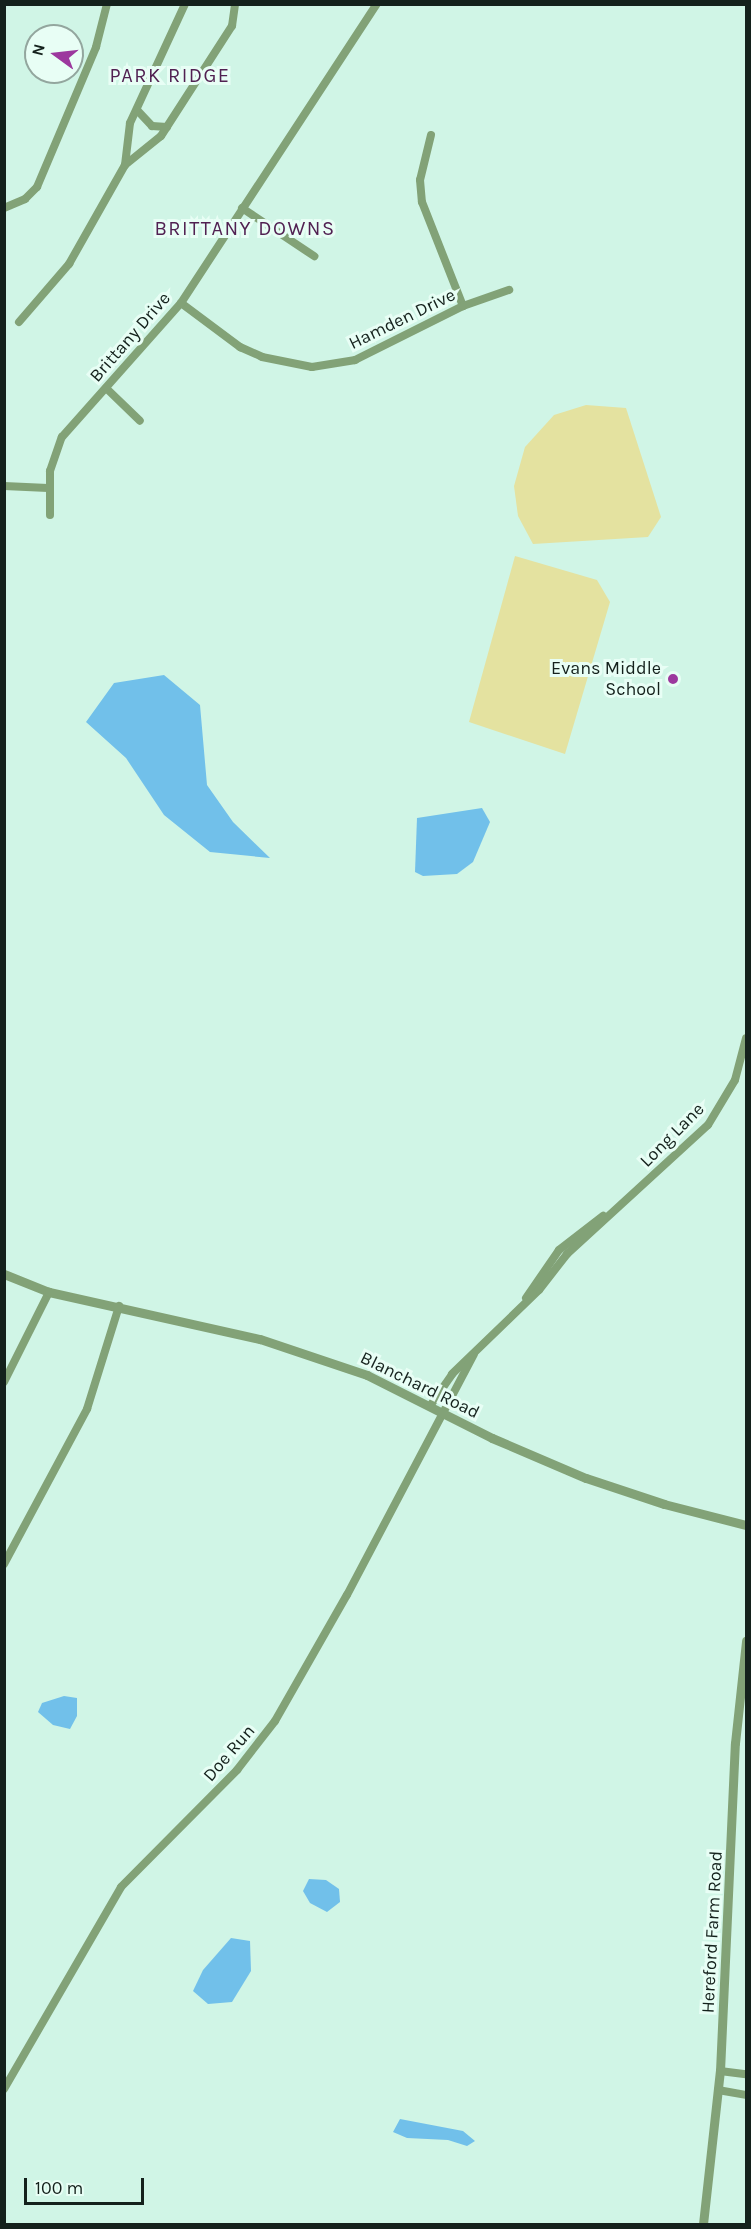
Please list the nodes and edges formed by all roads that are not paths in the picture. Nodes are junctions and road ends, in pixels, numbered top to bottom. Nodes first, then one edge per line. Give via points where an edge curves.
1 (107, 4) edge
2 (185, 4) edge
3 (235, 4) edge
4 (377, 4) edge
5 (136, 110) junction
6 (167, 127) junction
7 (431, 135) dead end
8 (125, 165) junction
9 (4, 208) edge
10 (243, 208) junction
11 (314, 256) dead end
12 (509, 291) dead end
13 (181, 303) junction
14 (464, 306) junction
15 (19, 322) dead end
16 (106, 388) junction
17 (140, 421) dead end
18 (4, 486) edge
19 (48, 488) junction
20 (50, 514) dead end
21 (747, 1038) edge
22 (4, 1274) edge
23 (48, 1292) junction
24 (119, 1306) junction
25 (474, 1354) junction
26 (4, 1382) edge
27 (430, 1406) junction
28 (440, 1411) junction
29 (747, 1525) edge
30 (4, 1564) edge
31 (747, 1641) edge
32 (720, 2071) junction
33 (747, 2074) edge
34 (4, 2089) edge
35 (718, 2090) junction
36 (747, 2094) edge
37 (703, 2224) edge

1 - 9 street via 96,47 37,187 25,199
2 - 5 street
3 - 6 street via 232,26
4 - 10 street, Brittany Drive
5 - 6 street via 152,126
5 - 8 street
6 - 8 street via 156,142
7 - 14 street via 420,180 422,202
8 - 15 street via 69,264
10 - 11 street
10 - 13 street, Brittany Drive
12 - 14 street, Hamden Drive
13 - 14 street, Hamden Drive via 240,347 262,357 312,368 355,360
13 - 16 street, Brittany Drive
16 - 17 street
16 - 19 street, Brittany Drive via 62,437
18 - 19 street
19 - 20 street, Brittany Drive
21 - 25 street, Long Lane via 735,1080 708,1125 614,1209 559,1250 516,1313
22 - 23 street, Blanchard Road
23 - 24 street, Blanchard Road
23 - 26 street
24 - 27 street, Blanchard Road via 260,1339 370,1376
24 - 30 street via 87,1409
25 - 27 street, Long Lane via 452,1374
25 - 28 street, Long Lane
27 - 28 street, Blanchard Road
28 - 29 street, Blanchard Road via 585,1478
28 - 34 street, Doe Run via 347,1595 275,1720 237,1770 121,1887
31 - 32 street, Hereford Farm Road via 735,1743
32 - 33 street
32 - 35 street, Hereford Farm Road
35 - 36 street
35 - 37 street, Hereford Farm Road

